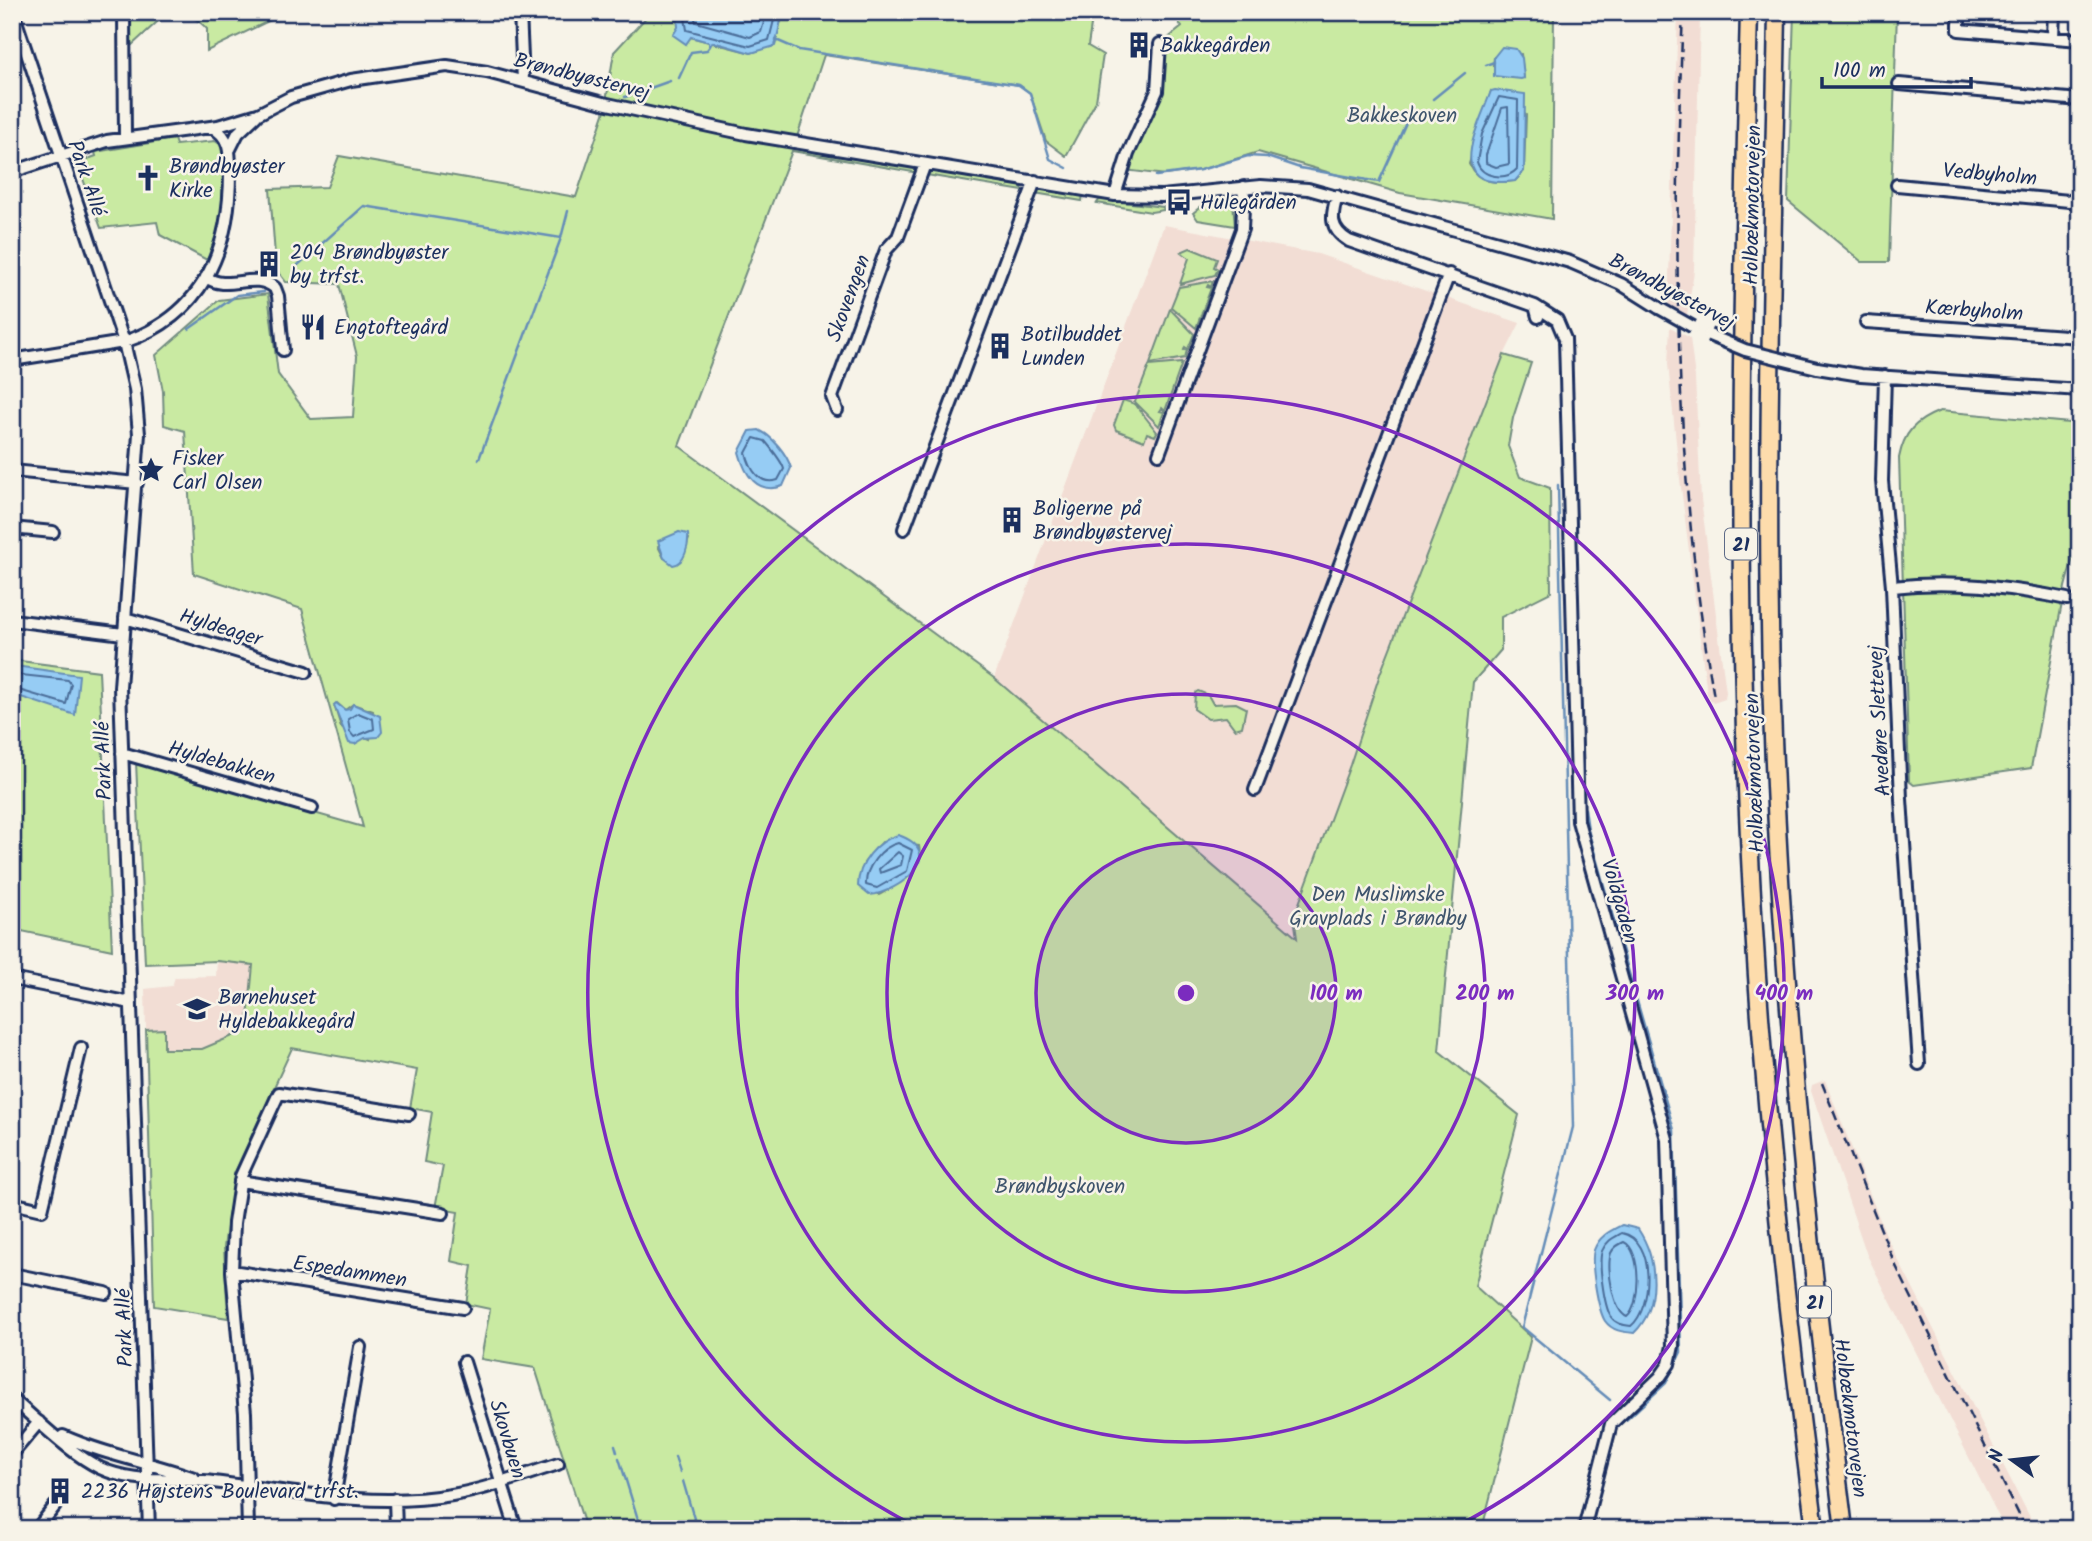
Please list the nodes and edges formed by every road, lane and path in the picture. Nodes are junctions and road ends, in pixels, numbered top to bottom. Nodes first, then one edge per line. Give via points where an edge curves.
1 (13, 12) edge
2 (124, 12) edge
3 (520, 12) edge
4 (1749, 12) edge
5 (1777, 12) edge
6 (1959, 12) edge
7 (2054, 12) edge
8 (2053, 37) junction
9 (2080, 40) edge
10 (1160, 44) dead end
11 (523, 81) junction
12 (1899, 84) dead end
13 (2080, 100) edge
14 (258, 114) junction
15 (212, 127) junction
16 (125, 137) junction
17 (229, 149) junction
18 (59, 156) junction
19 (925, 164) junction
20 (12, 172) edge
21 (1035, 181) junction
22 (1897, 185) dead end
23 (1244, 187) junction
24 (1115, 195) junction
25 (1337, 196) junction
26 (2080, 202) edge
27 (1449, 274) junction
28 (206, 277) junction
29 (1866, 322) dead end
30 (2080, 337) edge
31 (124, 342) junction
32 (283, 350) dead end
33 (12, 360) edge
34 (1885, 376) junction
35 (2080, 390) edge
36 (837, 410) dead end
37 (1159, 454) dead end
38 (12, 471) edge
39 (137, 483) junction
40 (12, 528) edge
41 (904, 529) dead end
42 (53, 532) dead end
43 (1892, 587) junction
44 (2067, 599) dead end
45 (125, 618) junction
46 (12, 620) edge
47 (123, 634) junction
48 (306, 672) dead end
49 (122, 753) junction
50 (1255, 790) dead end
51 (312, 808) dead end
52 (12, 979) edge
53 (131, 1003) junction
54 (80, 1048) dead end
55 (1919, 1064) dead end
56 (409, 1114) dead end
57 (240, 1181) junction
58 (12, 1203) edge
59 (443, 1213) dead end
60 (232, 1271) junction
61 (12, 1274) edge
62 (106, 1293) dead end
63 (463, 1308) dead end
64 (360, 1347) dead end
65 (464, 1362) dead end
66 (12, 1399) edge
67 (39, 1422) junction
68 (51, 1430) junction
69 (12, 1454) edge
70 (147, 1461) junction
71 (558, 1464) dead end
72 (1837, 1471) junction
73 (148, 1480) junction
74 (201, 1480) junction
75 (502, 1482) junction
76 (246, 1486) junction
77 (334, 1499) junction
78 (395, 1499) junction
79 (55, 1506) dead end
80 (37, 1529) edge
81 (149, 1529) edge
82 (248, 1529) edge
83 (396, 1529) edge
84 (516, 1529) edge
85 (1584, 1529) edge
86 (1815, 1529) edge
87 (1844, 1529) edge
88 (1853, 1529) edge

1 - 18 street, Park Allé
2 - 16 street
3 - 11 street
4 - 86 highway, Holbækmotorvejen / 21 via 1741,578 1753,916 1783,1283
5 - 72 highway, Holbækmotorvejen / 21 via 1768,392 1773,752 1793,1074 1812,1281
6 - 8 street via 1959,30
7 - 8 street
8 - 9 street
10 - 24 street via 1157,91
11 - 14 street, Brøndbyøstervej via 466,67 430,67 322,87
11 - 19 street, Brøndbyøstervej via 673,119
12 - 13 street
14 - 15 street, Brøndbyøstervej
14 - 17 street
15 - 16 street, Brøndbyøstervej
15 - 17 street via 221,132
16 - 18 street, Brøndbyøstervej
17 - 28 street via 226,228
18 - 20 street, Brøndbyøstervej
18 - 31 street, Park Allé
19 - 21 street, Brøndbyøstervej
19 - 36 street, Skovengen via 832,397
21 - 24 street, Brøndbyøstervej
21 - 41 street
22 - 26 street, Vedbyholm
23 - 24 street, Brøndbyøstervej via 1161,196
23 - 25 street, Brøndbyøstervej via 1308,189
23 - 37 street via 1242,229
25 - 27 street via 1332,221 1341,237
25 - 34 street, Brøndbyøstervej, bridge via 1570,262 1745,350 1817,368
27 - 50 street
27 - 85 street, Voldgaden via 1557,320 1565,339 1578,821 1667,1139 1673,1346 1660,1377 1611,1424
28 - 31 street via 184,306 162,324
28 - 32 street via 222,284 258,280 275,288
29 - 30 street, Kærbyholm
31 - 33 street
31 - 39 street, Park Allé via 135,389
34 - 35 street, Brøndbyøstervej
34 - 43 street, Avedøre Slettevej via 1882,481
38 - 39 street
39 - 45 street, Park Allé
40 - 42 street
43 - 44 street via 1932,582 1973,584
43 - 55 street, Avedøre Slettevej
45 - 47 street, Park Allé
45 - 48 street, Hyldeager
46 - 47 street
47 - 49 street, Park Allé
49 - 51 street, Hyldebakken
49 - 53 street, Park Allé
52 - 53 street
53 - 70 street, Park Allé
54 - 58 street via 42,1210
56 - 57 street via 279,1093
57 - 59 street
57 - 60 street
60 - 63 street, Espedammen
60 - 76 street via 245,1413
61 - 62 street
64 - 77 street
65 - 75 street, Skovbuen
66 - 67 street
67 - 68 street
67 - 69 street
68 - 70 street via 102,1452
68 - 73 street via 100,1468
70 - 73 street, Park Allé
70 - 74 street
71 - 75 street
72 - 87 highway, Holbækmotorvejen / 21
72 - 88 highway
73 - 74 street
73 - 81 street, Park Allé
74 - 76 street
75 - 78 street via 451,1495
75 - 84 street, Skovbuen
76 - 77 street
76 - 82 street
77 - 78 street
78 - 83 street
79 - 80 street

